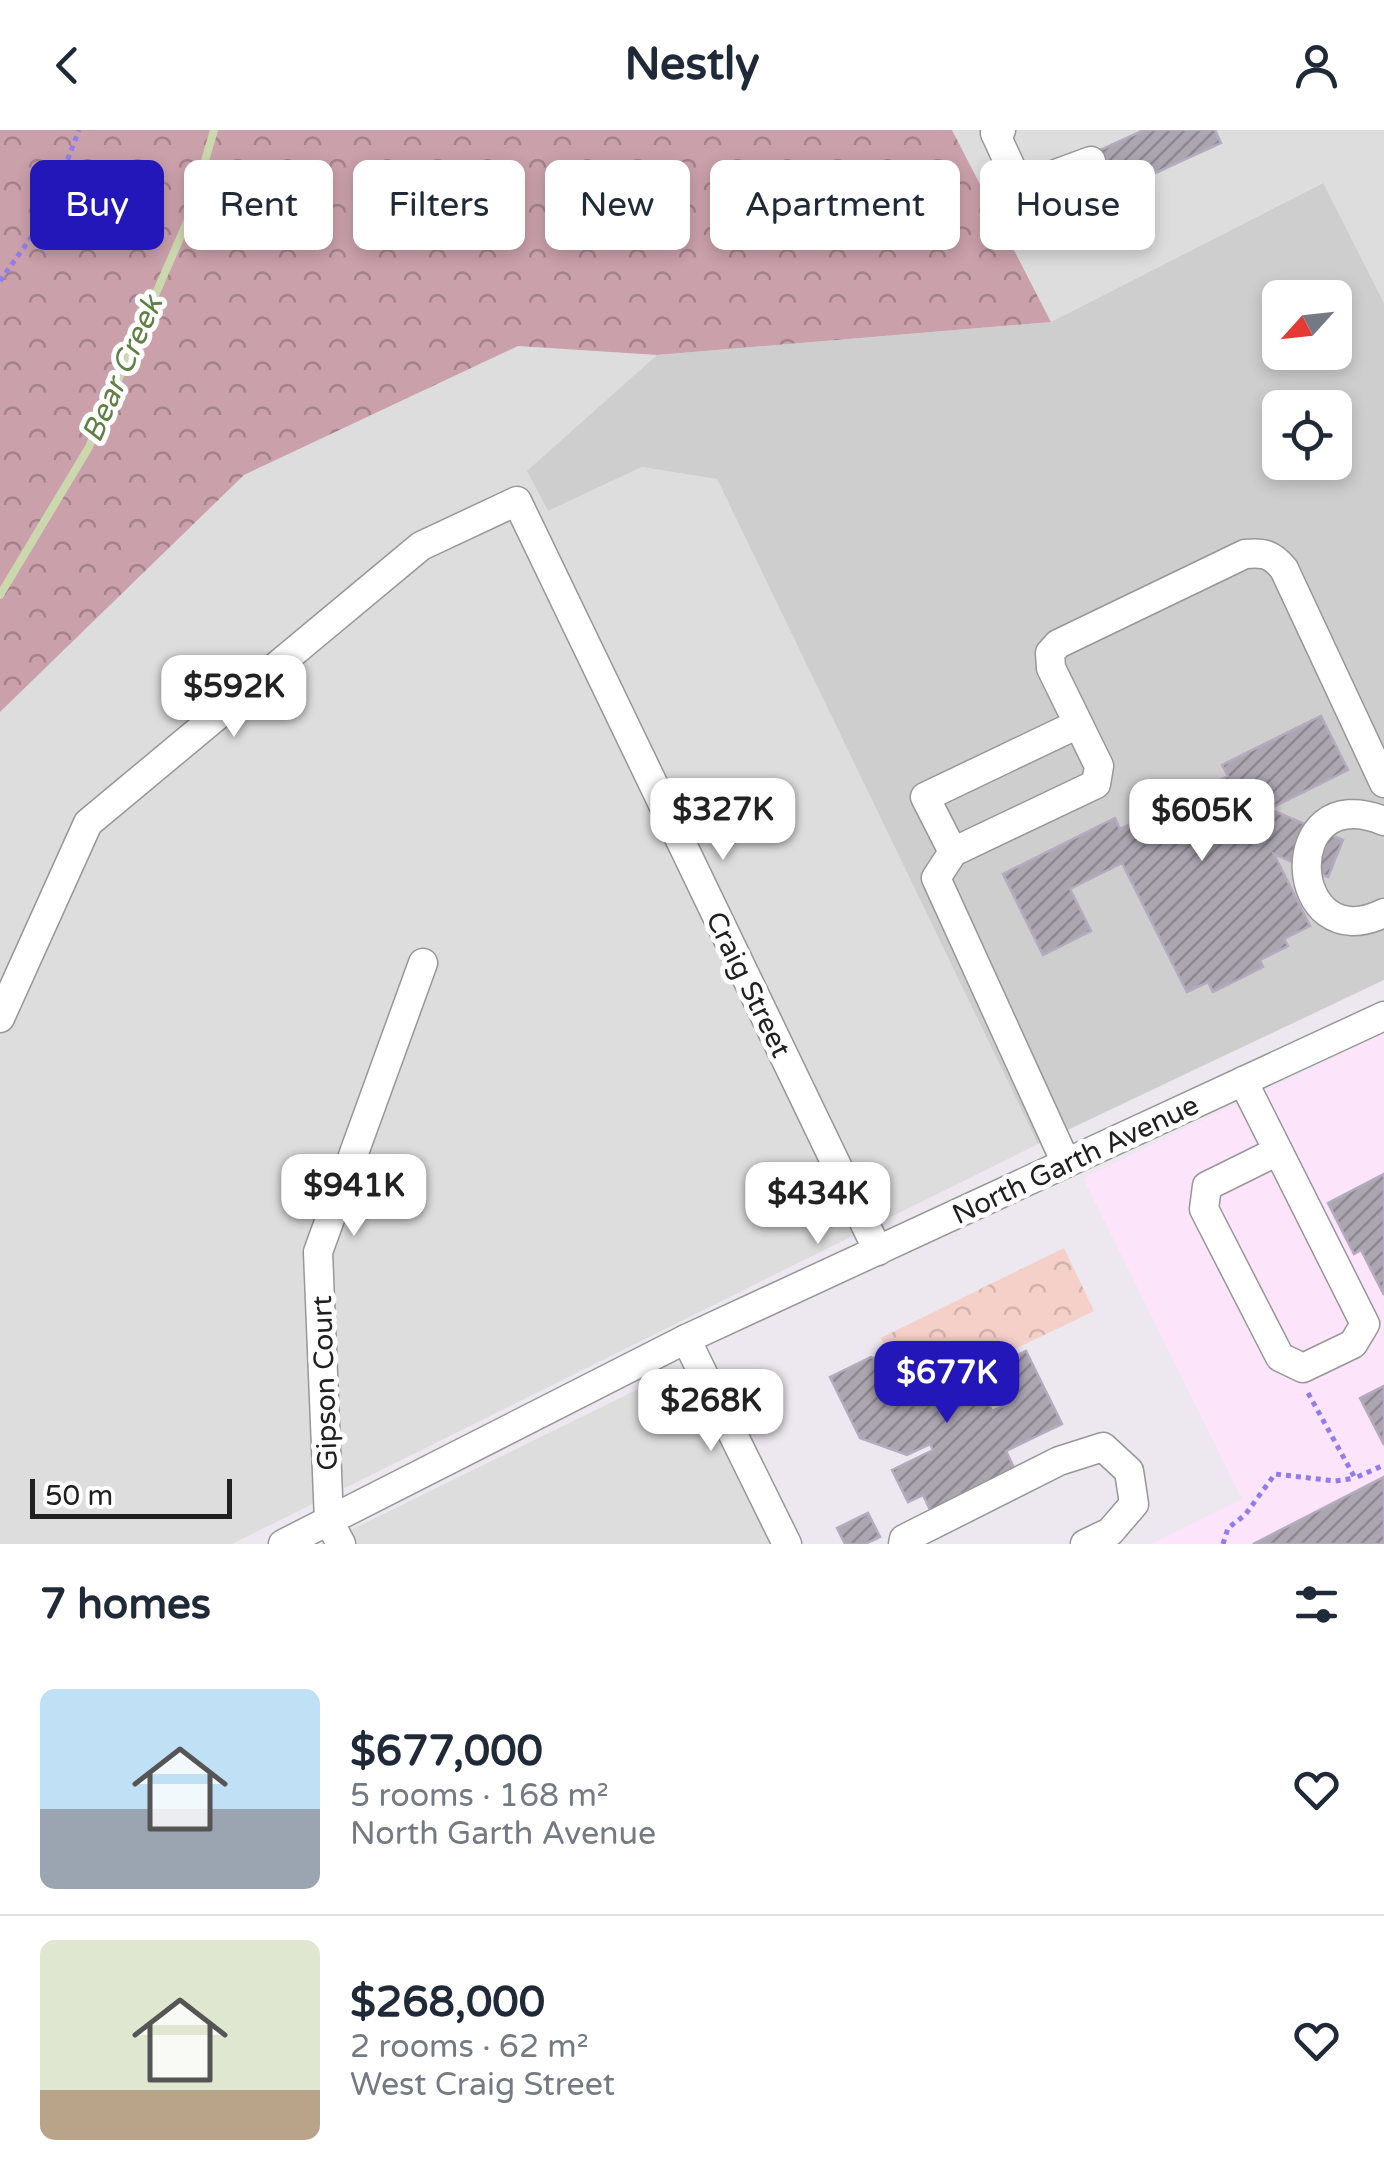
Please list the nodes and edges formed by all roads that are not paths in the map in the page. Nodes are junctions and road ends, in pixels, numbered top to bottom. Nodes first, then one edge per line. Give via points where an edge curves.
1 (998, 131) edge
2 (1010, 160) edge
3 (1078, 724) junction
4 (1384, 783) edge
5 (1384, 821) edge
6 (954, 852) junction
7 (1384, 913) edge
8 (423, 963) dead end
9 (1384, 1016) edge
10 (0, 1018) edge
11 (1243, 1082) junction
12 (1278, 1152) junction
13 (1066, 1163) junction
14 (878, 1250) junction
15 (686, 1339) junction
16 (335, 1532) edge
17 (283, 1544) edge
18 (787, 1544) edge
19 (903, 1544) edge
20 (1085, 1544) edge

1 - 2 street
3 - 4 street via 1052,668 1050,653 1058,644 1245,554 1262,552 1284,569
3 - 6 street via 1100,766 1096,784
3 - 6 street via 924,797
5 - 7 street via 1370,815 1336,818 1312,840 1305,875 1322,907 1338,916 1355,920
6 - 13 street via 936,878
8 - 16 street, Gipson Court via 318,1252
9 - 11 street, North Garth Avenue
10 - 14 street, Craig Street via 88,823 421,546 517,501
11 - 12 street
11 - 13 street, North Garth Avenue
12 - 12 street via 1365,1324 1353,1344 1303,1368 1280,1357 1204,1209 1207,1186
13 - 14 street, North Garth Avenue
14 - 15 street, North Garth Avenue
15 - 16 street, North Garth Avenue
15 - 18 street
16 - 17 street, North Garth Avenue
19 - 20 street via 1059,1461 1103,1447 1128,1472 1134,1504 1110,1532

